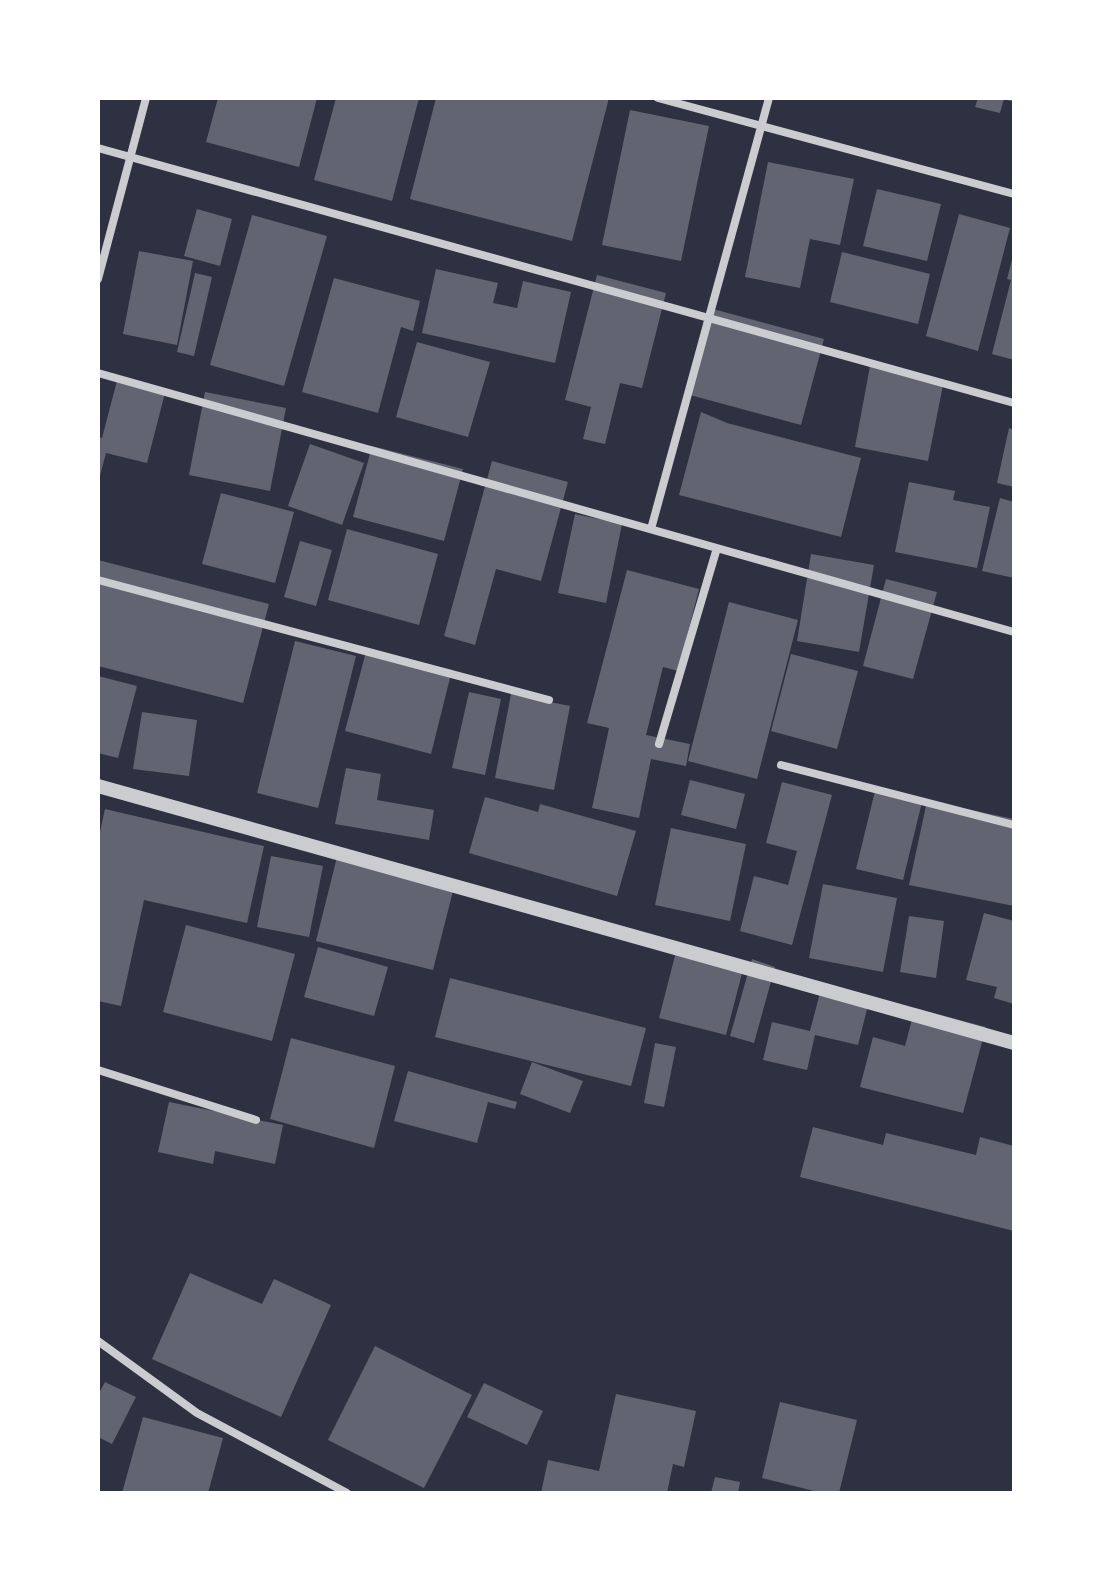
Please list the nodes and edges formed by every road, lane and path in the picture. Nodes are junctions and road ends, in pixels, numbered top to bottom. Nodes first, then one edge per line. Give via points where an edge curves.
1 (146, 98) edge
2 (658, 98) edge
3 (769, 98) edge
4 (761, 126) junction
5 (98, 148) edge
6 (130, 157) junction
7 (1014, 194) edge
8 (98, 279) edge
9 (708, 317) junction
10 (98, 373) edge
11 (1014, 403) edge
12 (651, 529) junction
13 (717, 548) junction
14 (98, 580) edge
15 (1014, 632) edge
16 (549, 700) dead end
17 (659, 744) dead end
18 (781, 765) dead end
19 (98, 786) edge
20 (1014, 825) edge
21 (1014, 1043) edge
22 (98, 1070) edge
23 (256, 1120) dead end
24 (98, 1341) edge
25 (347, 1493) edge

1 - 6 street
2 - 4 street
3 - 4 street
4 - 7 street
4 - 9 street
5 - 6 street
6 - 8 street
6 - 9 street
9 - 11 street
9 - 12 street
10 - 12 street
12 - 13 street
13 - 15 street
13 - 17 street
14 - 16 street
18 - 20 street
19 - 21 street
22 - 23 street
24 - 25 street via 197,1413

